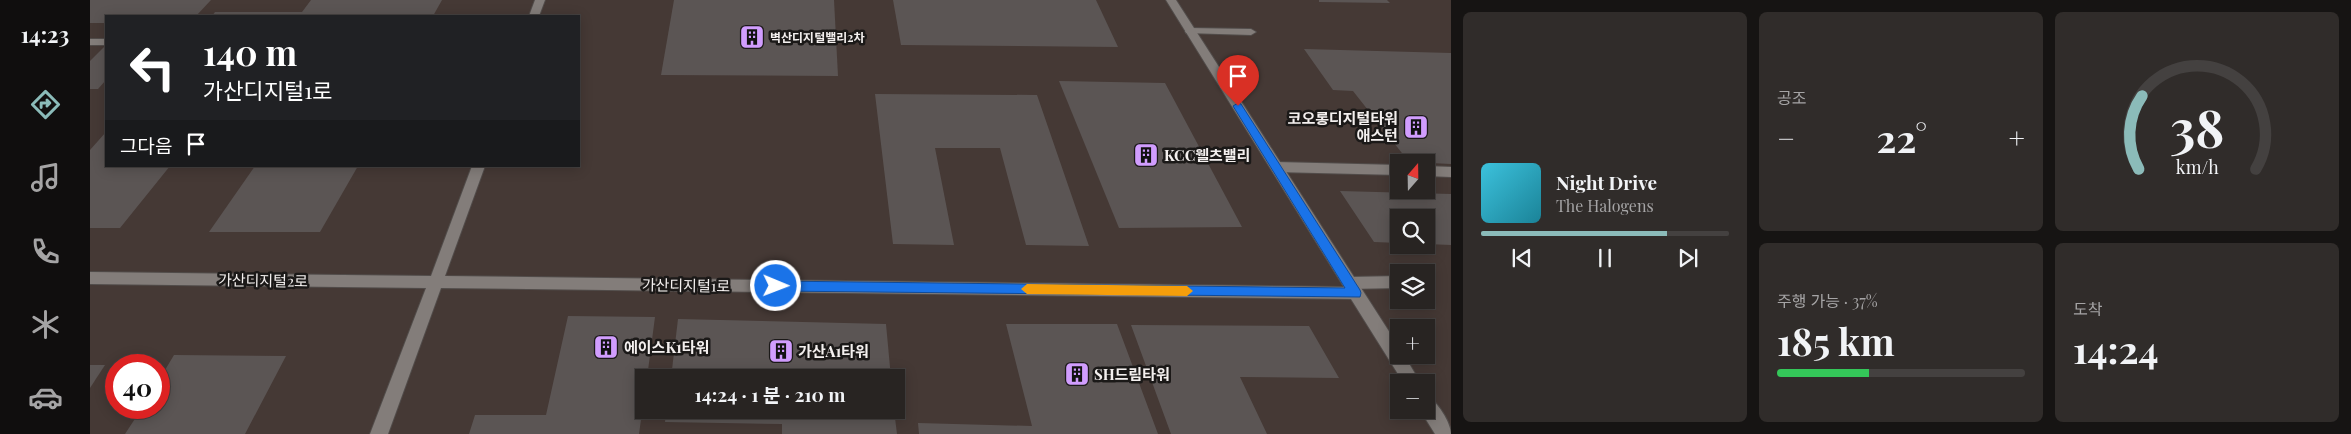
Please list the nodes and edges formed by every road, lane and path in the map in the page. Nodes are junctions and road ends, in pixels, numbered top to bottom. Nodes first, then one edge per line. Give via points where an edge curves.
1 (540, 0) edge
2 (1171, 0) edge
3 (534, 15) edge
4 (1190, 31) junction
5 (1251, 32) dead end
6 (90, 42) edge
7 (105, 42) edge
8 (479, 167) edge
9 (1276, 167) junction
10 (1390, 170) edge
11 (1435, 171) edge
12 (1451, 172) edge
13 (90, 278) edge
14 (437, 282) junction
15 (1390, 283) edge
16 (1352, 288) junction
17 (1407, 374) edge
18 (1435, 418) edge
19 (379, 434) edge
20 (1445, 434) edge

1 - 3 street
2 - 4 street
4 - 5 street
4 - 9 street
6 - 7 street
8 - 14 street
9 - 10 street
9 - 16 street
11 - 12 street
13 - 14 street, 가산디지털2로
14 - 16 street, 가산디지털1로
14 - 19 street
15 - 16 street, 가산디지털1로
16 - 17 street
18 - 20 street

